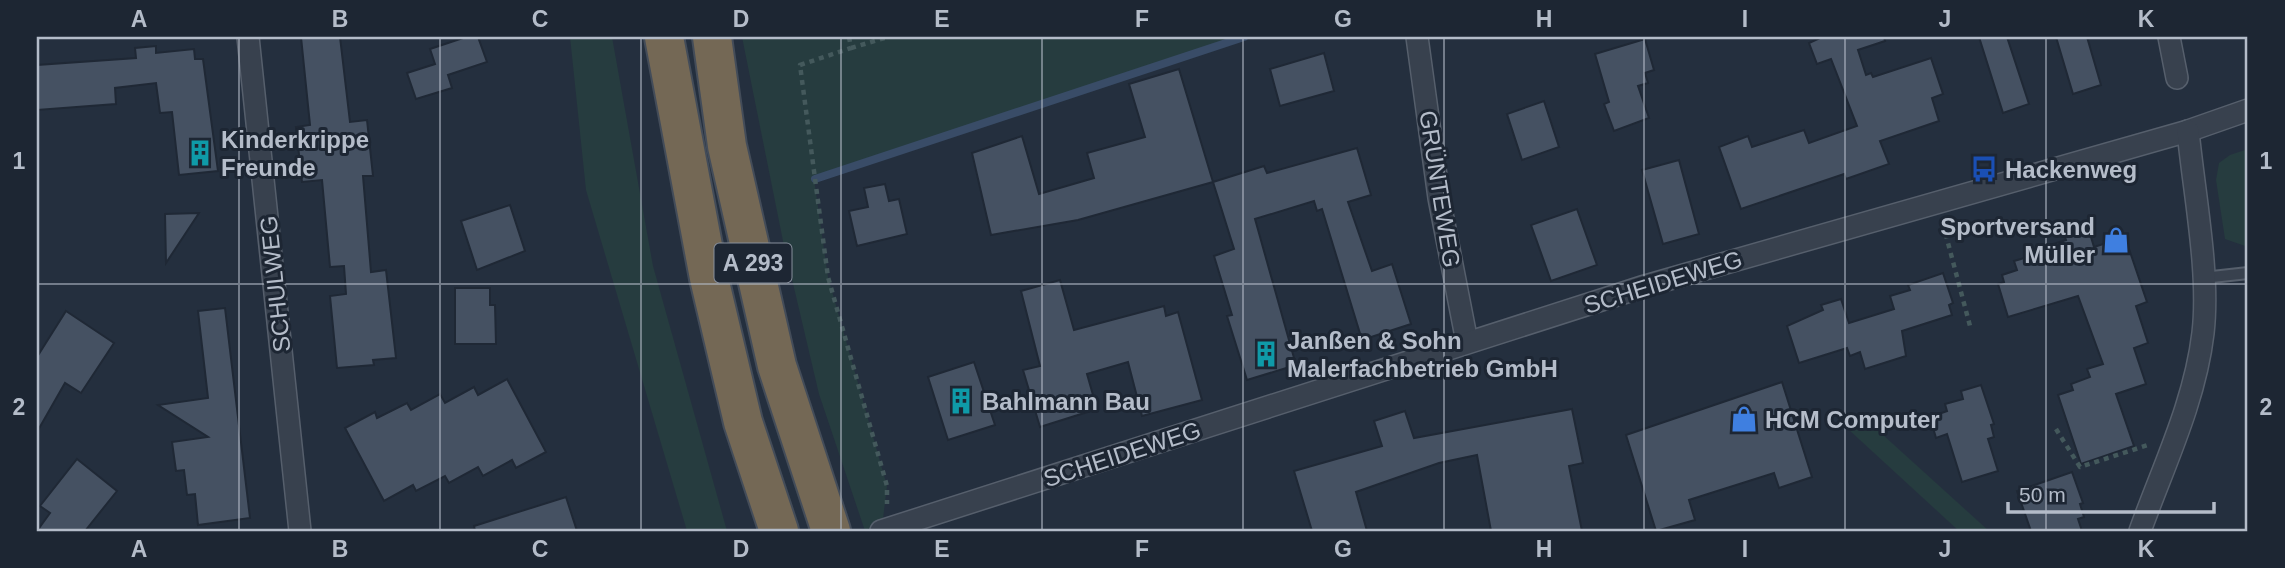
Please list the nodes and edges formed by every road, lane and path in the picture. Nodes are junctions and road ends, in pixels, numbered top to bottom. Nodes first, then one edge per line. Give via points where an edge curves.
1 (248, 37) edge
2 (664, 37) edge
3 (712, 37) edge
4 (849, 37) edge
5 (888, 37) edge
6 (1417, 37) edge
7 (2169, 37) edge
8 (850, 48) junction
9 (2176, 78) dead end
10 (2248, 110) edge
11 (2188, 131) junction
12 (1937, 203) junction
13 (2248, 273) edge
14 (2203, 278) junction
15 (1970, 326) dead end
16 (1467, 342) junction
17 (2056, 429) dead end
18 (2175, 436) junction
19 (760, 516) edge
20 (884, 530) edge
21 (300, 531) edge
22 (831, 531) edge
23 (2140, 531) edge

1 - 21 street, SCHULWEG
2 - 19 highway, A 293
3 - 22 highway, A 293 via 727,146 777,366
4 - 8 path
5 - 8 path
6 - 16 street, GRÜNTEWEG via 1439,198
7 - 9 street
8 - 20 path via 800,65 828,277 887,486
10 - 11 street, SCHEIDEWEG
11 - 12 street, SCHEIDEWEG
11 - 14 street
12 - 15 path
12 - 16 street, SCHEIDEWEG
13 - 14 lane
14 - 18 street via 2203,332 2192,389
16 - 20 street, SCHEIDEWEG
17 - 18 path via 2080,467
18 - 23 street

